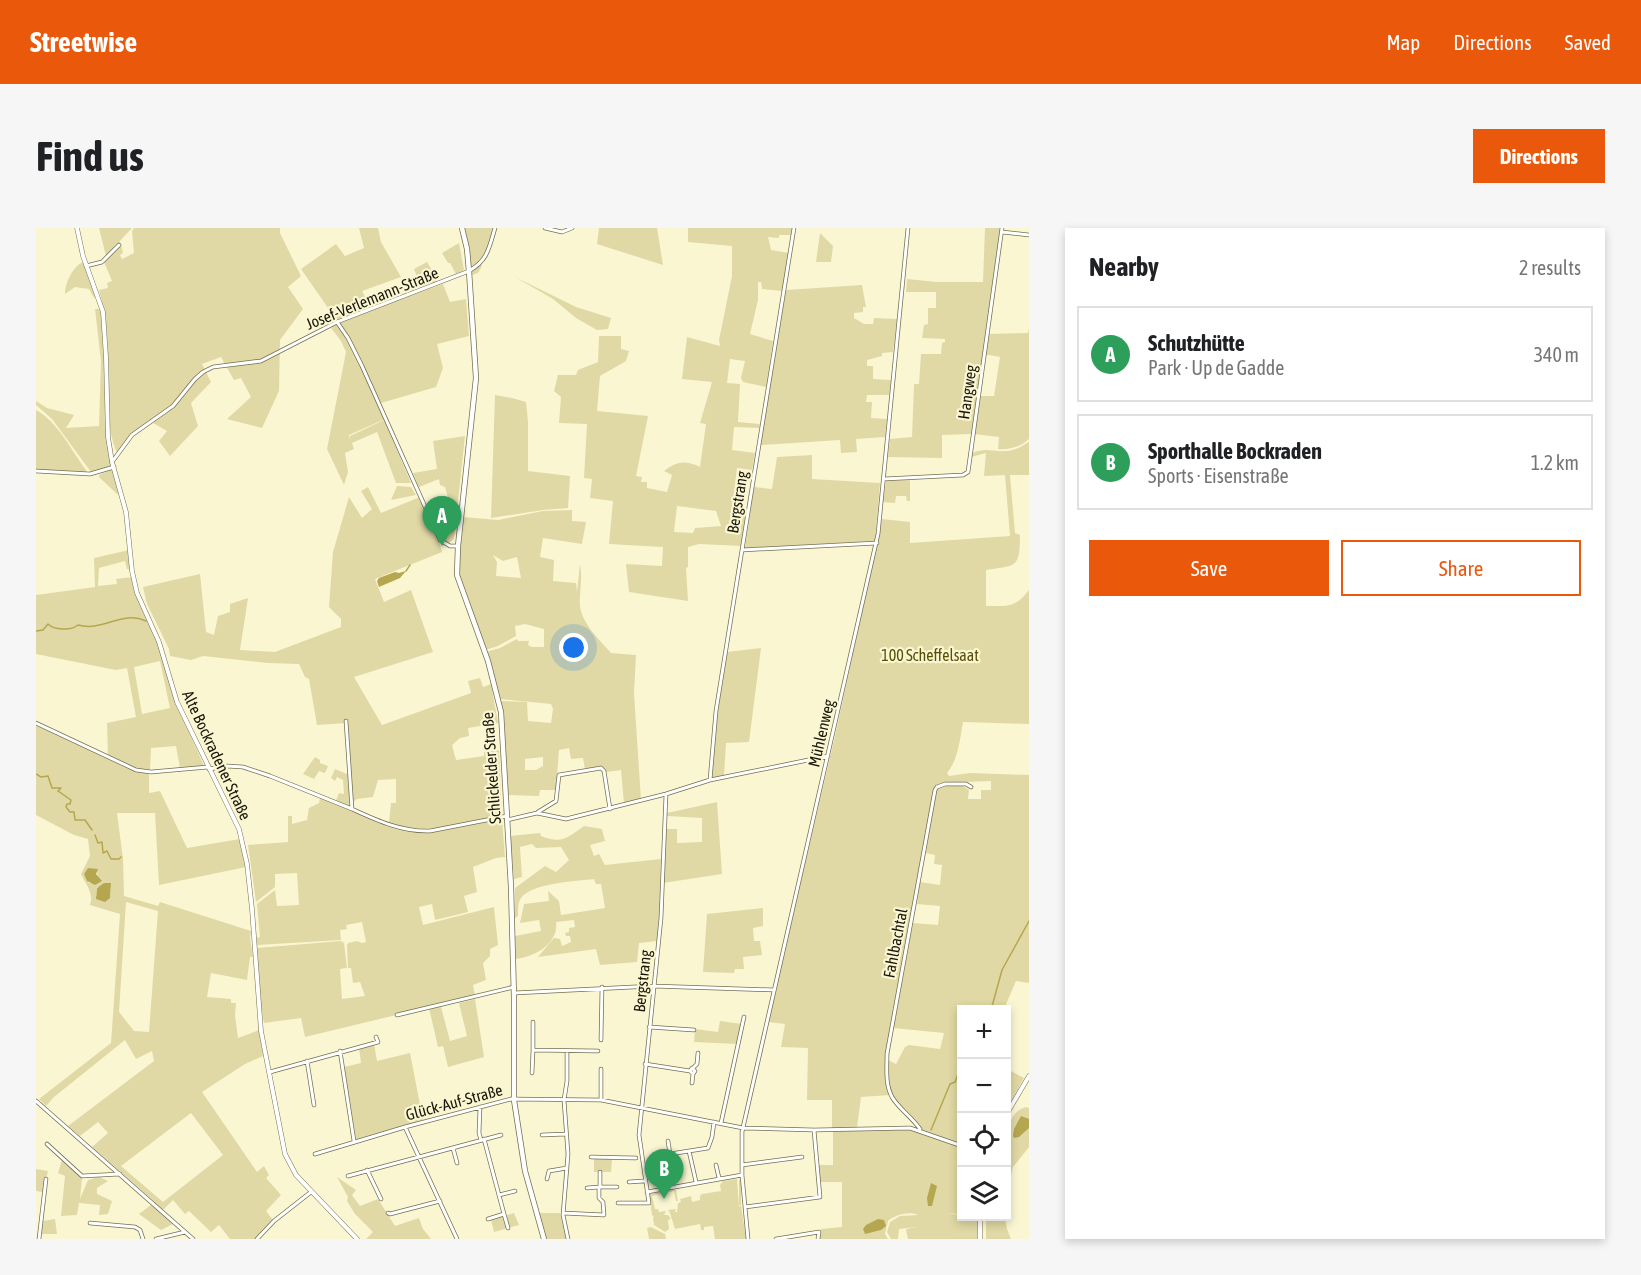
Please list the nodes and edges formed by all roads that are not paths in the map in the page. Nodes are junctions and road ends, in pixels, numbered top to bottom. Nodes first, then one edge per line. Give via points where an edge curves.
1 (78, 228) edge
2 (462, 228) edge
3 (495, 228) edge
4 (545, 228) edge
5 (572, 228) edge
6 (794, 228) edge
7 (909, 228) edge
8 (1002, 230) edge
9 (1029, 234) edge
10 (119, 245) dead end
11 (86, 266) junction
12 (469, 271) junction
13 (337, 322) junction
14 (113, 465) junction
15 (36, 471) edge
16 (884, 479) junction
17 (877, 543) junction
18 (458, 546) junction
19 (742, 550) junction
20 (346, 721) dead end
21 (36, 723) edge
22 (828, 756) junction
23 (208, 768) junction
24 (710, 780) junction
25 (971, 787) dead end
26 (666, 794) junction
27 (352, 809) junction
28 (610, 809) junction
29 (537, 813) junction
30 (507, 818) junction
31 (653, 986) junction
32 (602, 987) junction
33 (514, 990) junction
34 (774, 990) junction
35 (398, 1015) dead end
36 (744, 1017) dead end
37 (533, 1022) dead end
38 (649, 1027) junction
39 (694, 1030) dead end
40 (376, 1037) dead end
41 (601, 1040) dead end
42 (533, 1050) junction
43 (340, 1051) junction
44 (567, 1051) junction
45 (598, 1051) dead end
46 (698, 1053) dead end
47 (307, 1061) junction
48 (645, 1064) junction
49 (601, 1069) dead end
50 (692, 1071) junction
51 (270, 1072) junction
52 (532, 1073) dead end
53 (1029, 1076) edge
54 (692, 1083) dead end
55 (514, 1100) junction
56 (564, 1100) junction
57 (601, 1100) junction
58 (36, 1101) edge
59 (314, 1105) dead end
60 (480, 1107) junction
61 (640, 1108) junction
62 (1007, 1113) edge
63 (714, 1122) junction
64 (721, 1123) junction
65 (405, 1127) junction
66 (743, 1128) junction
67 (814, 1130) junction
68 (920, 1130) junction
69 (566, 1134) junction
70 (501, 1135) dead end
71 (542, 1135) dead end
72 (482, 1140) junction
73 (668, 1141) dead end
74 (354, 1142) junction
75 (47, 1144) dead end
76 (957, 1144) edge
77 (453, 1148) junction
78 (689, 1151) junction
79 (315, 1154) dead end
80 (640, 1154) junction
81 (591, 1157) dead end
82 (802, 1157) dead end
83 (418, 1158) junction
84 (636, 1158) junction
85 (641, 1161) junction
86 (457, 1163) dead end
87 (716, 1165) dead end
88 (742, 1165) junction
89 (567, 1168) junction
90 (367, 1170) junction
91 (600, 1172) dead end
92 (121, 1174) junction
93 (742, 1175) junction
94 (348, 1176) dead end
95 (46, 1179) dead end
96 (548, 1179) dead end
97 (719, 1179) junction
98 (644, 1181) junction
99 (629, 1182) dead end
100 (696, 1182) junction
101 (600, 1187) junction
102 (617, 1187) dead end
103 (587, 1188) dead end
104 (515, 1191) dead end
105 (311, 1192) junction
106 (647, 1192) junction
107 (499, 1195) junction
108 (381, 1199) dead end
109 (440, 1201) junction
110 (618, 1203) dead end
111 (745, 1207) junction
112 (36, 1213) edge
113 (388, 1213) dead end
114 (563, 1213) junction
115 (41, 1214) junction
116 (504, 1214) junction
117 (488, 1219) dead end
118 (980, 1221) edge
119 (90, 1223) dead end
120 (508, 1228) dead end
121 (185, 1232) junction
122 (797, 1237) edge
123 (39, 1239) edge
124 (143, 1239) edge
125 (156, 1239) edge
126 (193, 1239) edge
127 (258, 1239) edge
128 (357, 1239) edge
129 (457, 1239) edge
130 (544, 1239) edge
131 (568, 1239) edge
132 (748, 1239) edge
133 (776, 1239) edge
134 (818, 1239) edge
135 (980, 1239) edge

1 - 11 street, Alte Bockradener Straße
2 - 12 main road, Schlickelder Straße
3 - 12 street via 485,258
4 - 5 street via 562,232
6 - 19 street, Bergstrang
7 - 16 street, Mühlenweg
8 - 9 street, Hangweg
8 - 16 street, Hangweg via 968,472
10 - 11 street via 102,262
11 - 14 street, Alte Bockradener Straße via 105,325 108,437
12 - 13 street, Josef-Verlemann-Straße
12 - 18 main road, Schlickelder Straße via 476,378
13 - 14 street, Josef-Verlemann-Straße via 261,361 213,367 203,372 173,406 132,435
13 - 18 street via 362,366 440,540
14 - 15 street via 90,474
14 - 23 street, Alte Bockradener Straße via 126,512 137,593 159,642 177,702
16 - 17 street, Mühlenweg
17 - 19 street
17 - 22 street, Mühlenweg
18 - 30 main road, Schlickelder Straße via 459,583 498,698
19 - 24 street, Bergstrang via 713,732
20 - 27 street
21 - 23 street via 136,770
22 - 24 street
22 - 34 street, Mühlenweg
23 - 27 street via 243,767
23 - 51 street, Alte Bockradener Straße via 242,841 252,909 259,1012
24 - 26 street
25 - 68 street, Fahlbachtal via 945,784 935,790 887,1054 887,1083 892,1097
26 - 28 street
26 - 31 street, Bergstrang via 661,918
27 - 30 street via 384,823 418,831
28 - 29 street via 567,819
28 - 29 street via 601,768 559,775 556,801
29 - 30 street
30 - 33 main road, Schlickelder Straße
31 - 32 street
31 - 34 street
31 - 38 street, Bergstrang
32 - 33 street
32 - 41 street
33 - 35 street
33 - 55 main road, Schlickelder Straße
34 - 66 street, Mühlenweg
36 - 64 street
37 - 42 street
38 - 39 street
38 - 48 street, Bergstrang
40 - 43 street via 378,1042
42 - 44 street
42 - 52 street
43 - 47 street
43 - 74 street
44 - 45 street
44 - 56 street
46 - 50 street
47 - 51 street
47 - 59 street
48 - 50 street
48 - 61 street, Bergstrang
49 - 57 street
50 - 54 street
51 - 105 street, Alte Bockradener Straße via 285,1154
53 - 62 street
55 - 56 street, Glück-Auf-Straße
55 - 60 street, Glück-Auf-Straße
55 - 130 main road, Schlickelder Straße via 525,1171
56 - 57 street, Glück-Auf-Straße
56 - 69 street
57 - 61 street, Glück-Auf-Straße
58 - 92 street
60 - 65 street, Glück-Auf-Straße
60 - 72 street
61 - 63 street, Glück-Auf-Straße
61 - 80 street, Bergstrang
63 - 64 street, Glück-Auf-Straße
63 - 78 street via 708,1148
64 - 66 street, Glück-Auf-Straße
65 - 74 street, Glück-Auf-Straße
65 - 83 street
66 - 67 street, Glück-Auf-Straße
66 - 88 street, Mühlenweg
67 - 68 street, Glück-Auf-Straße
67 - 111 street via 820,1197
68 - 76 street
69 - 71 street
69 - 89 street
70 - 72 street
72 - 77 street
72 - 107 street
73 - 78 street via 670,1154
74 - 79 street, Glück-Auf-Straße
75 - 92 street via 82,1176
77 - 83 street
77 - 86 street
78 - 100 street
80 - 84 street
80 - 85 street, Bergstrang
81 - 84 street
82 - 88 street
83 - 90 street
83 - 109 street
84 - 85 street
85 - 98 street, Bergstrang
87 - 97 street
88 - 93 street, Mühlenweg
89 - 96 street via 549,1171
89 - 114 street
90 - 94 street
90 - 108 street
91 - 101 street
92 - 121 street
93 - 97 street
93 - 111 street, Mühlenweg
95 - 115 street
97 - 100 street
98 - 99 street
98 - 106 street, Bergstrang
100 - 106 street
101 - 102 street
101 - 103 street
101 - 114 street via 604,1215
104 - 107 street
105 - 127 street
105 - 128 street, Alte Bockradener Straße
106 - 110 street via 648,1203
107 - 116 street
109 - 113 street
109 - 129 street
111 - 132 street, Mühlenweg
112 - 115 street
114 - 131 street
115 - 123 street
116 - 117 street
116 - 120 street
118 - 135 street
119 - 124 street via 135,1227
121 - 125 street
121 - 126 street
122 - 133 street
122 - 134 street via 819,1232

